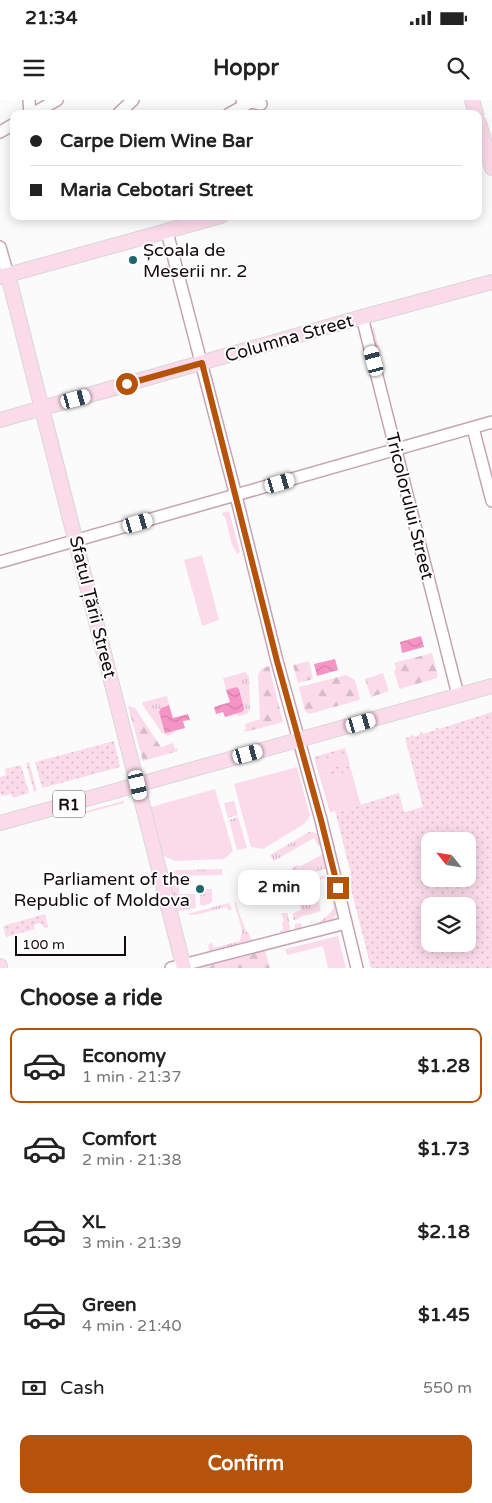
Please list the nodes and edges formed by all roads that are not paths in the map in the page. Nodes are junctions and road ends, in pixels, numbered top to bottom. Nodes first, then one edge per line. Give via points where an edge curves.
1 (57, 100) edge
2 (133, 100) edge
3 (254, 104) edge
4 (38, 110) edge
5 (122, 110) edge
6 (239, 110) edge
7 (485, 145) edge
8 (492, 168) edge
9 (208, 220) edge
10 (167, 232) junction
11 (0, 248) edge
12 (4, 276) edge
13 (492, 282) edge
14 (362, 317) junction
15 (202, 363) junction
16 (43, 408) junction
17 (0, 420) edge
18 (492, 422) edge
19 (473, 428) junction
20 (396, 449) junction
21 (236, 496) junction
22 (492, 501) edge
23 (76, 540) junction
24 (0, 562) edge
25 (492, 686) edge
26 (458, 695) junction
27 (299, 740) junction
28 (138, 785) junction
29 (0, 824) edge
30 (346, 923) junction
31 (179, 967) edge
32 (357, 968) edge

1 - 4 street
2 - 5 street
3 - 6 street
7 - 8 main road
9 - 10 main road
10 - 12 main road
10 - 15 street
11 - 12 street, Sfatul Țării Street
12 - 16 main road, Sfatul Țării Street
13 - 14 main road, Columna Street
14 - 15 main road, Columna Street
14 - 20 street, Tricolorului Street
15 - 16 main road, Columna Street
15 - 21 street
16 - 17 main road, Columna Street
16 - 23 main road, Sfatul Țării Street
18 - 19 street
19 - 20 street
19 - 22 street
20 - 21 street
20 - 26 street, Tricolorului Street
21 - 23 street
21 - 27 street
23 - 24 street
23 - 28 main road, Sfatul Țării Street
25 - 26 main road, R1
26 - 27 main road, R1
27 - 28 main road, R1
27 - 30 street
28 - 29 main road, R1
28 - 31 main road, Sfatul Țării Street
30 - 31 street
30 - 32 street

